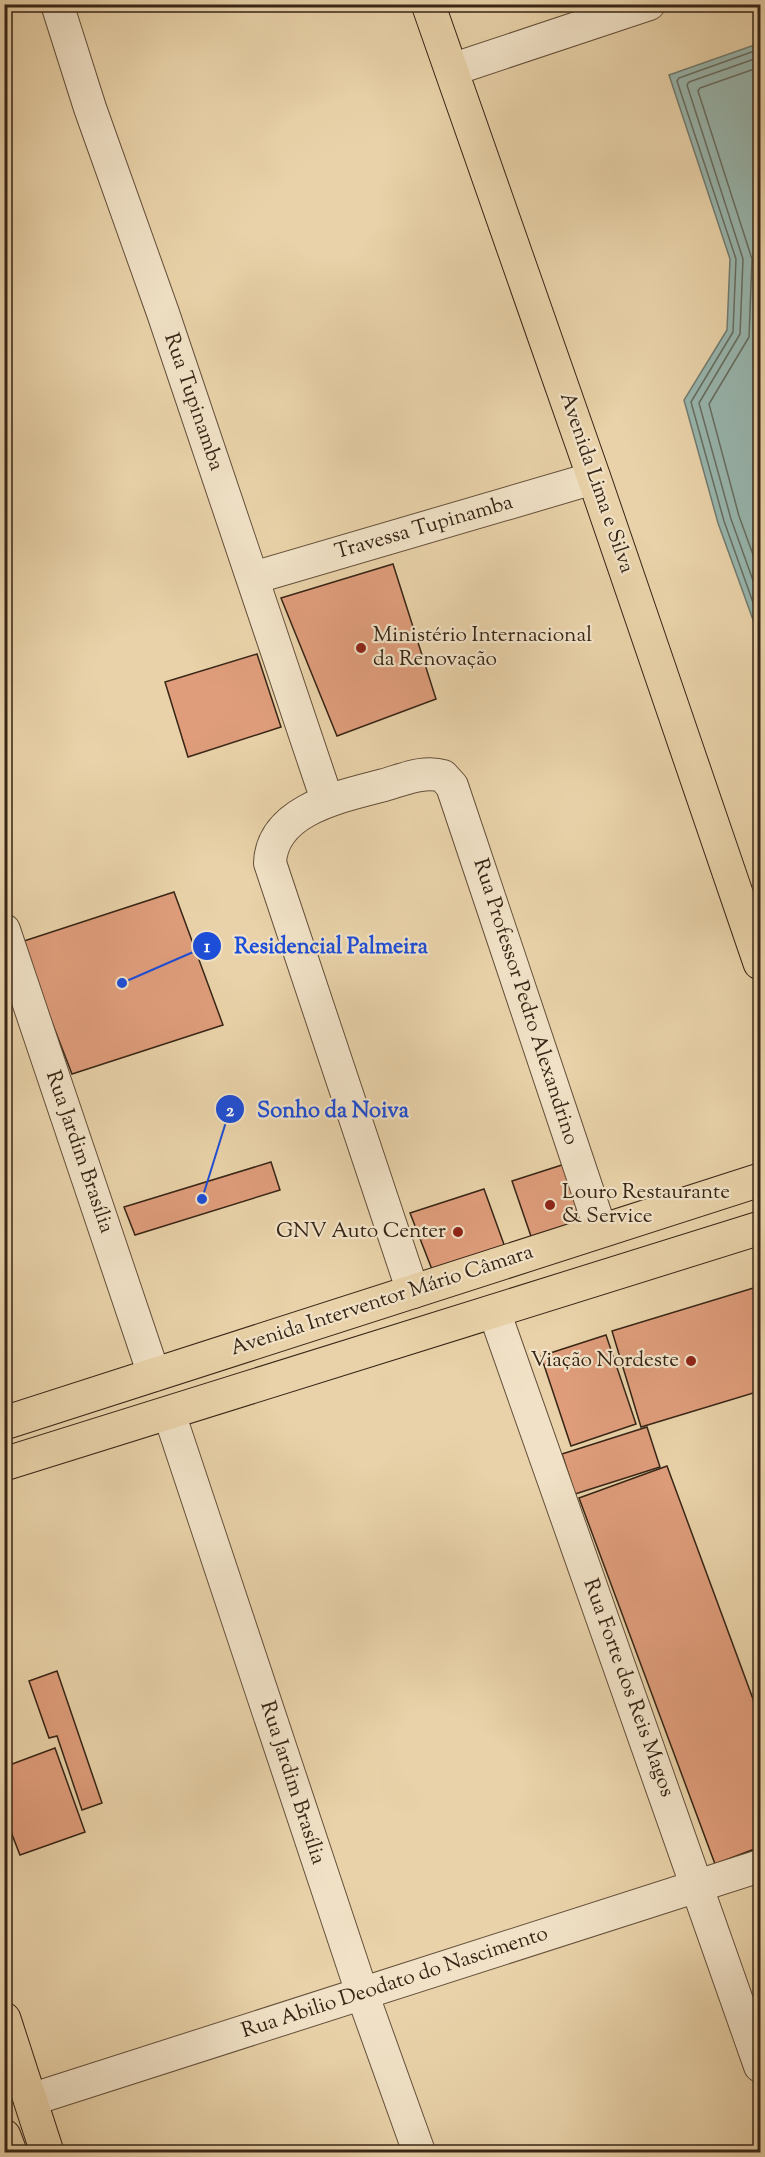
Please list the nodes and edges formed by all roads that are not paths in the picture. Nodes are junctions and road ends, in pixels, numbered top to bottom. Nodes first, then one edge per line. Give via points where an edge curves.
1 (57, 4) edge
2 (428, 4) edge
3 (649, 4) edge
4 (451, 70) junction
5 (594, 478) junction
6 (254, 578) junction
7 (327, 800) junction
8 (4, 930) edge
9 (760, 963) edge
10 (760, 1180) edge
11 (760, 1228) edge
12 (601, 1232) junction
13 (413, 1292) junction
14 (494, 1311) junction
15 (154, 1375) junction
16 (169, 1413) junction
17 (4, 1423) edge
18 (4, 1464) edge
19 (760, 1866) edge
20 (698, 1887) junction
21 (362, 1994) junction
22 (4, 2019) edge
23 (760, 2066) edge
24 (30, 2100) junction
25 (4, 2136) edge
26 (10, 2152) edge
27 (47, 2152) edge
28 (419, 2152) edge

1 - 6 street, Rua Tupinamba
2 - 4 main road, Avenida Lima e Silva
3 - 4 street
4 - 5 main road, Avenida Lima e Silva
5 - 6 street, Travessa Tupinamba
5 - 9 main road, Avenida Lima e Silva
6 - 7 street, Rua Tupinamba
7 - 12 street, Rua Professor Pedro Alexandrino via 423,775 443,776 456,793
7 - 13 street via 291,822 278,836 270,852 272,867
8 - 15 street, Rua Jardim Brasília
10 - 12 main road, Avenida Interventor Mário Câmara
11 - 14 main road, Avenida Interventor Mário Câmara
12 - 13 main road, Avenida Interventor Mário Câmara
13 - 15 main road, Avenida Interventor Mário Câmara
14 - 16 main road, Avenida Interventor Mário Câmara
14 - 20 street, Rua Forte dos Reis Magos
15 - 17 main road, Avenida Interventor Mário Câmara
16 - 18 main road, Avenida Interventor Mário Câmara
16 - 21 street, Rua Jardim Brasília
19 - 20 street, Rua Abilio Deodato do Nascimento
20 - 21 street, Rua Abilio Deodato do Nascimento
20 - 23 street, Rua Forte dos Reis Magos
21 - 24 street, Rua Abilio Deodato do Nascimento
21 - 28 street, Rua Jardim Brasília
22 - 24 main road
24 - 27 main road
25 - 26 main road

